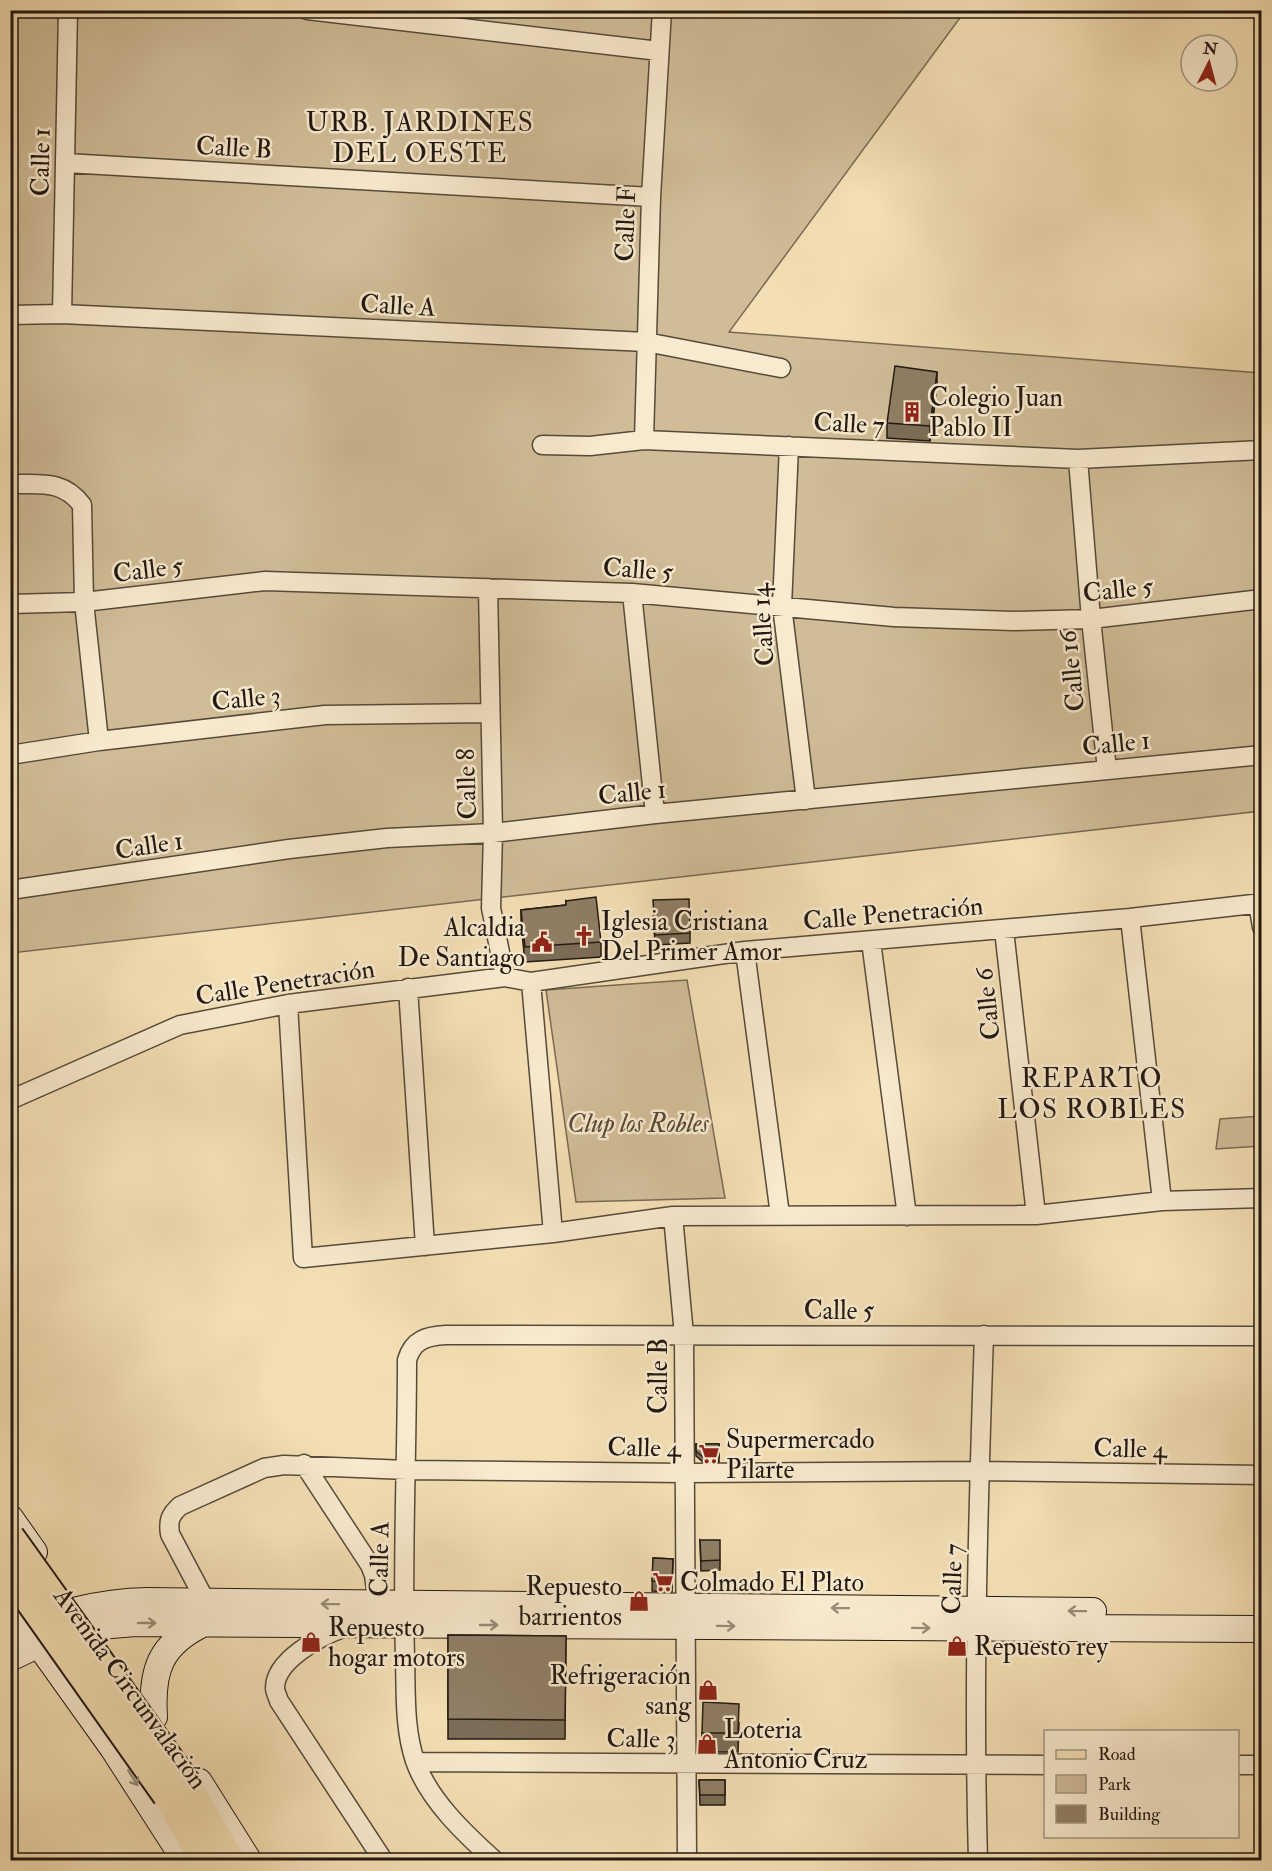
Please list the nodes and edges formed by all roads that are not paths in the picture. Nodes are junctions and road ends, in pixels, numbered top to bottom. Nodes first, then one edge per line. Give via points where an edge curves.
1 (68, 10) edge
2 (307, 10) edge
3 (662, 10) edge
4 (659, 51) junction
5 (66, 163) junction
6 (651, 197) junction
7 (62, 314) junction
8 (10, 315) edge
9 (646, 342) junction
10 (782, 368) dead end
11 (644, 440) junction
12 (542, 445) dead end
13 (789, 446) junction
14 (1262, 450) edge
15 (1078, 459) junction
16 (10, 484) edge
17 (488, 588) junction
18 (632, 593) junction
19 (1262, 599) edge
20 (84, 602) junction
21 (10, 604) edge
22 (782, 606) junction
23 (1091, 619) junction
24 (489, 713) junction
25 (99, 741) junction
26 (1262, 754) edge
27 (10, 755) edge
28 (1107, 770) junction
29 (806, 800) junction
30 (655, 814) junction
31 (493, 833) junction
32 (10, 890) edge
33 (1260, 903) edge
34 (1130, 918) junction
35 (1262, 927) edge
36 (1004, 930) junction
37 (871, 941) junction
38 (745, 951) junction
39 (505, 977) junction
40 (531, 982) junction
41 (408, 988) junction
42 (288, 1004) junction
43 (10, 1100) edge
44 (1262, 1198) edge
45 (1162, 1201) junction
46 (780, 1215) junction
47 (1036, 1215) junction
48 (672, 1216) junction
49 (907, 1216) junction
50 (553, 1233) junction
51 (425, 1246) junction
52 (684, 1335) junction
53 (984, 1335) junction
54 (1262, 1336) edge
55 (418, 1341) joint
56 (304, 1464) junction
57 (406, 1470) junction
58 (980, 1471) junction
59 (683, 1473) junction
60 (1262, 1475) edge
61 (10, 1518) edge
62 (10, 1537) edge
63 (10, 1573) edge
64 (10, 1604) edge
65 (378, 1605) junction
66 (1262, 1611) edge
67 (205, 1613) junction
68 (404, 1615) junction
69 (688, 1616) junction
70 (82, 1618) junction
71 (977, 1619) junction
72 (353, 1624) junction
73 (1262, 1629) edge
74 (25, 1634) edge
75 (10, 1658) edge
76 (154, 1718) junction
77 (416, 1762) junction
78 (687, 1764) junction
79 (975, 1764) junction
80 (1044, 1765) edge
81 (1239, 1765) edge
82 (1262, 1765) edge
83 (176, 1789) junction
84 (185, 1860) edge
85 (204, 1860) edge
86 (230, 1860) edge
87 (248, 1860) edge
88 (383, 1860) edge
89 (494, 1860) edge
90 (687, 1860) edge
91 (978, 1860) edge

1 - 5 street, Calle 1
2 - 4 street
3 - 4 street, Calle F
4 - 6 street, Calle F
5 - 6 street, Calle B
5 - 7 street, Calle 1
6 - 9 street, Calle F
7 - 8 street, Calle A
7 - 9 street, Calle A
9 - 10 street, Calle A
9 - 11 street, Calle F
11 - 12 street, Calle 7 via 590,446
11 - 13 street, Calle 7
13 - 15 street, Calle 7
13 - 22 street, Calle 14
14 - 15 street, Calle 7
15 - 23 street, Calle 16
16 - 20 street via 57,486 72,493 82,505
17 - 18 street, Calle 5
17 - 20 street, Calle 5 via 265,581
17 - 24 street, Calle 8
18 - 22 street, Calle 5
18 - 30 street
19 - 23 street, Calle 5
20 - 21 street, Calle 5
20 - 25 street
22 - 23 street, Calle 5 via 894,616 1013,621
22 - 29 street, Calle 14
23 - 28 street, Calle 16
24 - 25 street, Calle 3 via 325,715
24 - 31 street, Calle 8
25 - 27 street, Calle 3
26 - 28 street, Calle 1
28 - 29 street, Calle 1
29 - 30 street, Calle 1
30 - 31 street, Calle 1
31 - 32 street, Calle 1 via 387,838 289,849
31 - 39 street, Calle 8 via 491,908
33 - 34 street, Calle Penetración
33 - 35 street
34 - 36 street, Calle Penetración
34 - 45 street
36 - 37 street, Calle Penetración
36 - 47 street, Calle 6
37 - 38 street, Calle Penetración
37 - 49 street
38 - 40 street, Calle Penetración
38 - 46 street
39 - 40 street, Calle Penetración
39 - 41 street, Calle Penetración
40 - 50 street
41 - 42 street, Calle Penetración
41 - 51 street
42 - 43 street, Calle Penetración via 180,1025
42 - 51 street via 303,1258
44 - 45 street
45 - 47 street
46 - 48 street
46 - 49 street
47 - 49 street
48 - 50 street
48 - 52 street, Calle B
50 - 51 street
52 - 53 street, Calle 5
52 - 55 street, Calle 5 via 446,1335
52 - 59 street, Calle B
53 - 54 street, Calle 5
53 - 58 street, Calle 7
55 - 57 street, Calle A via 407,1360
56 - 57 street, Calle 4
56 - 65 street via 370,1565
56 - 67 street, Calle 4 via 264,1468 180,1506 172,1514 170,1534
57 - 59 street, Calle 4
57 - 68 street, Calle A
58 - 59 street, Calle 4
58 - 60 street, Calle 4
58 - 71 street, Calle 7
59 - 69 street, Calle B
61 - 70 main road, Avenida Circunvalación
62 - 83 main road, Avenida Circunvalación, bridge
63 - 83 main road, Avenida Circunvalación, bridge
64 - 74 main road, Avenida Circunvalación
65 -> 67 main road
65 - 68 main road
66 -> 71 main road
67 - 70 main road via 112,1602
67 - 72 main road
67 - 76 main road via 181,1634 160,1664 153,1692
68 - 69 main road
68 - 72 main road
68 - 77 street, Calle A via 408,1728
69 - 71 main road
69 - 78 street, Calle B
70 - 74 main road
70 - 76 main road, Avenida Circunvalación
71 - 73 main road
71 - 79 street, Calle 7
72 - 88 street via 318,1639 297,1654 279,1673 275,1688 279,1701
74 - 75 main road
74 -> 84 main road, Avenida Circunvalación via 113,1748
76 - 87 main road, Avenida Circunvalación
77 - 78 street, Calle 3
77 - 89 street, Calle A via 451,1817
78 - 79 street, Calle 3
78 - 90 street, Calle B
79 - 80 street, Calle 3
79 - 91 street, Calle 7
81 - 82 street
83 - 85 main road, Avenida Circunvalación
83 - 86 main road, Avenida Circunvalación

